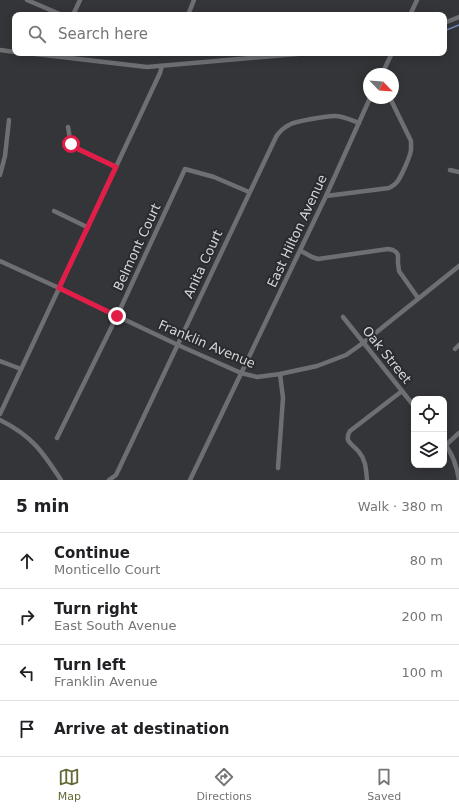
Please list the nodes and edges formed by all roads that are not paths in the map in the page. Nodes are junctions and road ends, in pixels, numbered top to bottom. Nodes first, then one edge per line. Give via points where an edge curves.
1 (27, 0) edge
2 (80, 0) edge
3 (194, 0) edge
4 (417, 0) edge
5 (55, 12) edge
6 (74, 12) edge
7 (189, 12) edge
8 (411, 12) edge
9 (459, 17) edge
10 (447, 22) edge
11 (0, 50) edge
12 (12, 52) edge
13 (53, 56) edge
14 (274, 56) edge
15 (391, 56) edge
16 (162, 66) junction
17 (385, 68) edge
18 (367, 104) edge
19 (393, 104) edge
20 (9, 120) dead end
21 (359, 123) junction
22 (68, 127) dead end
23 (116, 167) junction
24 (450, 170) dead end
25 (459, 172) edge
26 (0, 175) edge
27 (249, 192) junction
28 (326, 196) junction
29 (54, 211) dead end
30 (87, 227) junction
31 (301, 250) junction
32 (0, 261) edge
33 (459, 266) edge
34 (59, 288) junction
35 (418, 298) junction
36 (117, 316) junction
37 (343, 317) dead end
38 (363, 343) junction
39 (178, 345) junction
40 (0, 361) edge
41 (21, 369) junction
42 (241, 373) junction
43 (280, 374) junction
44 (402, 391) junction
45 (411, 402) edge
46 (0, 414) edge
47 (0, 420) edge
48 (459, 433) edge
49 (57, 438) dead end
50 (447, 442) edge
51 (447, 448) edge
52 (278, 468) dead end
53 (61, 480) edge
54 (109, 480) edge
55 (190, 480) edge
56 (367, 480) edge
57 (459, 480) edge

1 - 5 street
2 - 6 street
3 - 7 street
4 - 8 street
9 - 10 street
11 - 12 street
13 - 16 street via 139,66
14 - 16 street
15 - 17 street
16 - 23 street
18 - 21 street, East Hilton Avenue
19 - 28 street via 411,145 411,151 396,184 389,188
20 - 26 street
21 - 27 street, Anita Court via 334,116 295,122 283,128
21 - 28 street, East Hilton Avenue
22 - 23 street via 73,146
23 - 30 street
24 - 25 street
27 - 36 street, Belmont Court via 214,177 185,169
27 - 39 street, Anita Court
28 - 31 street, East Hilton Avenue
29 - 30 street
30 - 34 street
31 - 35 street via 318,259 393,250 398,255 399,271
31 - 42 street, East Hilton Avenue
32 - 34 street, Franklin Avenue
33 - 35 street, Franklin Avenue
34 - 36 street, Franklin Avenue
34 - 41 street
35 - 38 street, Franklin Avenue
36 - 39 street, Franklin Avenue
36 - 49 street, Belmont Court
37 - 38 street, Oak Street
38 - 43 street, Franklin Avenue via 346,355 317,366
38 - 44 street, Oak Street
39 - 42 street, Franklin Avenue
39 - 54 street, Anita Court via 118,472
40 - 41 street
41 - 46 street
42 - 43 street, Franklin Avenue via 257,377
42 - 55 street, East Hilton Avenue
43 - 52 street via 283,398
44 - 45 street, Oak Street
44 - 56 street via 348,434 349,441 360,453 366,466
47 - 53 street via 31,440
48 - 50 street
51 - 57 street via 456,464

